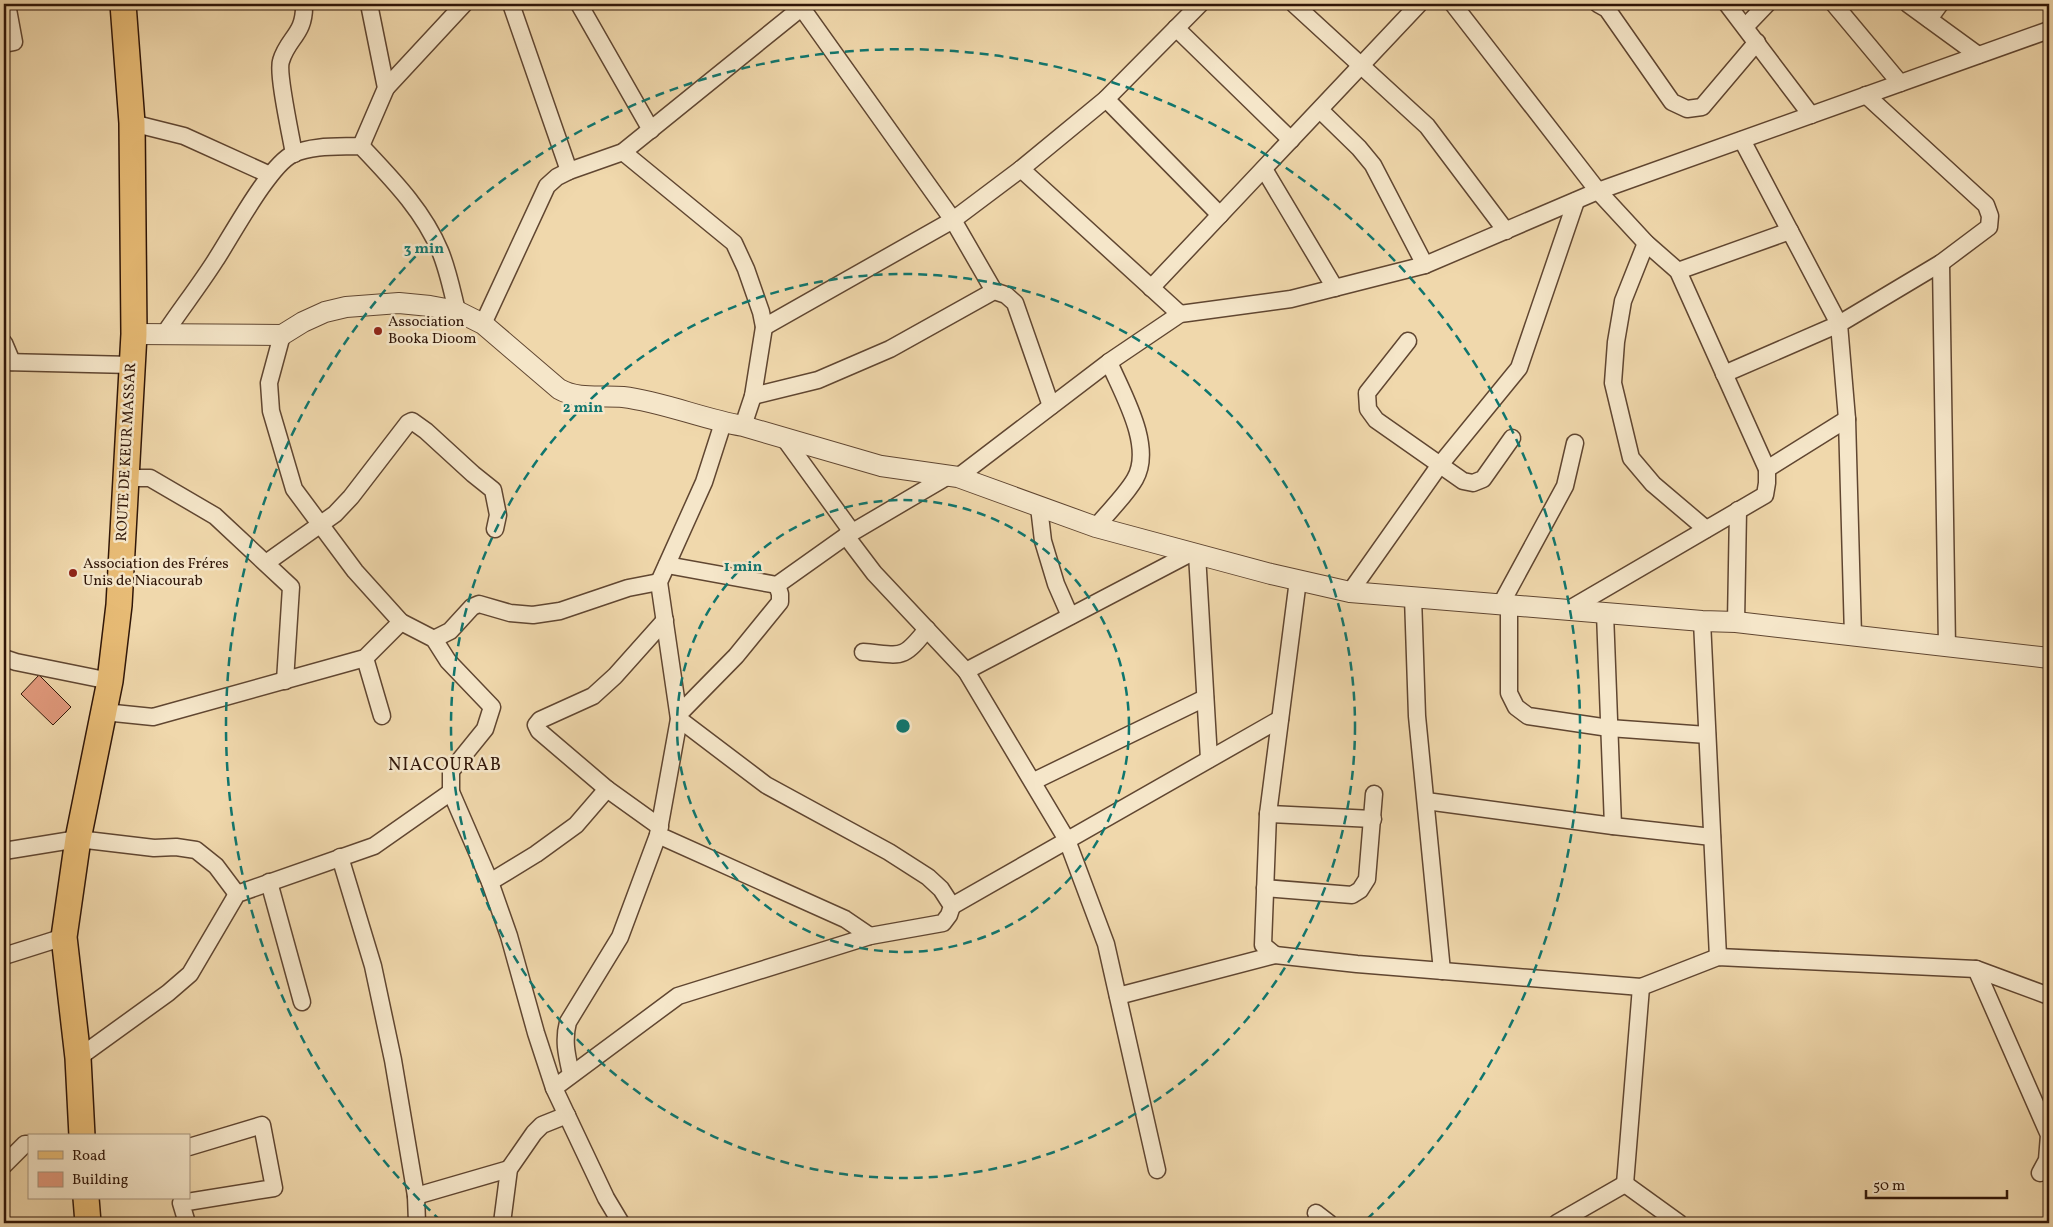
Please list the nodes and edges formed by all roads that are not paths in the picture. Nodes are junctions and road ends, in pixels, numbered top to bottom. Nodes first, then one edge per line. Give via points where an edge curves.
1 (7, 4) edge
2 (123, 4) edge
3 (304, 4) edge
4 (369, 4) edge
5 (464, 4) edge
6 (511, 4) edge
7 (579, 4) edge
8 (1200, 4) edge
9 (1294, 4) edge
10 (1419, 4) edge
11 (1452, 4) edge
12 (1598, 4) edge
13 (1728, 4) edge
14 (1767, 4) edge
15 (1834, 4) edge
16 (1908, 4) edge
17 (1940, 4) edge
18 (802, 5) edge
19 (1928, 19) junction
20 (1745, 26) junction
21 (1176, 28) junction
22 (2049, 30) edge
23 (1757, 42) junction
24 (4, 44) edge
25 (1978, 55) junction
26 (1361, 65) junction
27 (1900, 83) junction
28 (386, 88) junction
29 (1866, 95) junction
30 (1106, 99) junction
31 (1320, 110) junction
32 (1811, 115) junction
33 (132, 123) junction
34 (651, 130) junction
35 (1291, 140) junction
36 (1742, 140) junction
37 (361, 146) junction
38 (623, 152) junction
39 (294, 154) junction
40 (1022, 169) junction
41 (1264, 169) junction
42 (569, 171) junction
43 (270, 175) junction
44 (1598, 191) junction
45 (1576, 201) junction
46 (1220, 215) junction
47 (954, 220) junction
48 (1506, 231) junction
49 (1790, 231) junction
50 (1646, 243) junction
51 (1941, 263) junction
52 (1425, 265) junction
53 (1678, 271) junction
54 (1151, 288) junction
55 (1335, 288) junction
56 (994, 292) junction
57 (457, 311) junction
58 (1180, 314) junction
59 (483, 324) junction
60 (1839, 324) junction
61 (764, 327) junction
62 (164, 333) junction
63 (134, 334) junction
64 (282, 335) junction
65 (1408, 341) dead end
66 (4, 343) edge
67 (8, 362) edge
68 (1109, 362) junction
69 (132, 365) junction
70 (1724, 374) junction
71 (753, 396) junction
72 (1051, 406) junction
73 (1847, 419) junction
74 (723, 423) junction
75 (743, 426) junction
76 (784, 438) junction
77 (1512, 438) dead end
78 (1575, 443) dead end
79 (1439, 466) junction
80 (1767, 469) junction
81 (953, 476) junction
82 (126, 478) junction
83 (1040, 507) junction
84 (1738, 510) junction
85 (319, 526) junction
86 (1096, 527) junction
87 (495, 529) dead end
88 (1706, 529) junction
89 (849, 534) junction
90 (1194, 553) junction
91 (266, 563) junction
92 (667, 565) junction
93 (1298, 580) junction
94 (660, 582) junction
95 (777, 585) junction
96 (1350, 592) junction
97 (1413, 597) junction
98 (1505, 605) junction
99 (1568, 610) junction
100 (1605, 613) junction
101 (1070, 616) junction
102 (665, 620) junction
103 (1702, 621) junction
104 (401, 622) junction
105 (1736, 622) junction
106 (927, 629) junction
107 (1853, 636) junction
108 (434, 639) junction
109 (1947, 647) junction
110 (864, 652) dead end
111 (4, 658) edge
112 (365, 658) junction
113 (2049, 658) edge
114 (966, 672) junction
115 (110, 681) junction
116 (285, 681) junction
117 (1206, 698) junction
118 (104, 712) junction
119 (382, 716) dead end
120 (679, 717) junction
121 (1280, 719) junction
122 (1609, 728) junction
123 (1707, 735) junction
124 (1209, 759) junction
125 (1034, 781) junction
126 (607, 789) junction
127 (451, 792) junction
128 (1374, 794) dead end
129 (1426, 801) junction
130 (1268, 814) junction
131 (1374, 819) junction
132 (1613, 826) junction
133 (659, 831) junction
134 (1712, 837) junction
135 (78, 839) junction
136 (1067, 840) junction
137 (4, 851) edge
138 (340, 857) junction
139 (269, 882) junction
140 (490, 882) junction
141 (1265, 888) junction
142 (237, 894) junction
143 (952, 906) junction
144 (870, 936) junction
145 (64, 937) junction
146 (1275, 956) junction
147 (1718, 957) junction
148 (6, 958) edge
149 (1976, 969) junction
150 (1442, 971) junction
151 (1641, 987) junction
152 (1118, 996) junction
153 (2049, 996) edge
154 (302, 1002) dead end
155 (78, 1058) junction
156 (571, 1074) junction
157 (554, 1088) junction
158 (567, 1115) junction
159 (79, 1134) edge
160 (28, 1144) edge
161 (190, 1147) edge
162 (4, 1165) edge
163 (509, 1168) junction
164 (1157, 1170) dead end
165 (2040, 1173) dead end
166 (1625, 1184) junction
167 (416, 1196) junction
168 (86, 1200) edge
169 (1316, 1213) dead end
170 (88, 1223) edge
171 (187, 1223) edge
172 (417, 1223) edge
173 (502, 1223) edge
174 (621, 1223) edge
175 (1329, 1223) edge
176 (1557, 1223) edge
177 (1679, 1223) edge

1 - 24 street via 14,42
2 - 33 main road, ROUTE DE KEUR MASSAR
3 - 39 street via 302,26 280,67
4 - 28 street
5 - 28 street
6 - 42 street
7 - 34 street
8 - 21 street
9 - 26 street
10 - 26 street
11 - 44 street
12 - 23 street via 1607,9 1672,102 1687,109 1702,107
13 - 20 street
14 - 20 street
15 - 27 street
16 - 19 street
17 - 19 street
18 - 34 street
18 - 47 street
19 - 25 street
20 - 23 street
21 - 30 street
21 - 35 street
22 - 25 street
23 - 32 street
25 - 27 street
26 - 31 street
26 - 48 street via 1427,126
27 - 29 street
28 - 37 street
29 - 32 street
29 - 51 street via 1986,205 1989,227
30 - 40 street
30 - 46 street
31 - 35 street
31 - 52 street via 1373,164
32 - 36 street
33 - 43 street via 184,136
33 - 63 main road, ROUTE DE KEUR MASSAR
34 - 38 street
35 - 41 street
36 - 44 street
36 - 49 street
37 - 39 street via 328,147
37 - 57 street via 396,183 426,223 440,252
38 - 42 street
38 - 61 street via 734,243 754,289
39 - 43 street
40 - 47 street
40 - 54 street
41 - 46 street
41 - 55 street
42 - 59 street via 547,186
43 - 62 street via 216,260
44 - 45 street
44 - 50 street
45 - 48 street
45 - 79 street via 1519,368
46 - 54 street
47 - 56 street
47 - 61 street
48 - 52 street
49 - 53 street
49 - 60 street
50 - 53 street
50 - 88 street via 1623,301 1613,383 1631,458 1652,484
51 - 60 street
51 - 109 street
52 - 55 street
53 - 70 street
54 - 58 street
55 - 58 street via 1291,299
56 - 71 street via 890,349 818,380
56 - 72 street via 1006,295 1015,303
57 - 59 street
57 - 64 street via 399,303 346,307 325,312
58 - 68 street
59 - 74 street via 568,394 623,397 672,407
60 - 70 street
60 - 73 street
61 - 71 street
62 - 63 street
62 - 64 street
63 - 69 main road, ROUTE DE KEUR MASSAR
64 - 85 street via 269,383 272,411 294,489
65 - 79 street via 1367,393 1368,409 1376,420
66 - 67 street
67 - 69 street
68 - 72 street
68 - 86 street via 1139,433 1142,455 1136,478
69 - 82 main road, ROUTE DE KEUR MASSAR
70 - 80 street
71 - 75 street
72 - 81 street
73 - 80 street
73 - 107 street
74 - 75 street
74 - 92 street via 704,482
75 - 76 street
76 - 81 street via 881,466
76 - 89 street
77 - 79 street via 1483,479 1474,483 1463,481
78 - 98 street via 1565,486
79 - 96 street
80 - 84 street via 1764,495
81 - 83 street
81 - 89 street
82 - 91 street via 150,478 215,516
82 - 115 main road, ROUTE DE KEUR MASSAR via 119,605
83 - 86 street
83 - 101 street via 1043,541
84 - 88 street
84 - 105 street
85 - 87 street via 351,497 412,421 493,490 498,515
85 - 91 street
85 - 104 street
86 - 90 street
88 - 99 street
89 - 95 street
89 - 106 street via 874,573
90 - 93 street
90 - 101 street
90 - 117 street
91 - 116 street via 291,587
92 - 94 street
92 - 95 street
93 - 96 street
93 - 121 street
94 - 102 street
94 - 108 street via 628,588 560,611 533,615 510,613 479,604 472,607 450,631
95 - 120 street via 780,602 736,656
96 - 97 street
97 - 98 street
97 - 129 street via 1417,716
98 - 99 street
98 - 122 street via 1509,693 1516,707 1528,716
99 - 100 street
100 - 103 street
100 - 122 street
101 - 114 street
102 - 120 street
102 - 126 street via 593,696 540,720 536,725
103 - 105 street
103 - 123 street
104 - 108 street
104 - 112 street
105 - 107 street
106 - 110 street via 907,652 899,655
106 - 114 street
107 - 109 street
108 - 127 street via 448,661 492,707 485,729 451,771
109 - 113 street
111 - 115 street
112 - 116 street
112 - 119 street
114 - 125 street
115 - 118 main road, ROUTE DE KEUR MASSAR
116 - 118 street via 153,717
117 - 124 street
117 - 125 street
118 - 135 main road, ROUTE DE KEUR MASSAR
120 - 133 street
120 - 143 street via 766,785 928,876
121 - 124 street
121 - 130 street
122 - 123 street
122 - 132 street
123 - 134 street
124 - 136 street
125 - 136 street
126 - 133 street
126 - 140 street via 576,824 536,854
127 - 138 street via 374,846
127 - 140 street
128 - 131 street
129 - 132 street
129 - 150 street
130 - 131 street
130 - 141 street
131 - 141 street via 1367,879 1360,890 1352,895
132 - 134 street
133 - 144 street via 845,919
133 - 156 street via 620,937 568,1022 564,1034
134 - 147 street
135 - 137 street
135 - 142 street via 196,850 216,866
135 - 145 main road, ROUTE DE KEUR MASSAR
136 - 143 street
136 - 152 street via 1106,944
138 - 139 street
138 - 167 street via 373,966
139 - 142 street
139 - 154 street
140 - 157 street
141 - 146 street via 1263,945
142 - 155 street via 190,974
143 - 144 street via 943,923
144 - 156 street via 678,996
145 - 148 street
145 - 155 main road, ROUTE DE KEUR MASSAR
146 - 150 street
146 - 152 street
147 - 149 street
147 - 151 street
149 - 153 street
149 - 165 street via 2048,1135 2047,1160
150 - 151 street
151 - 166 street
152 - 164 street
155 - 159 main road, ROUTE DE KEUR MASSAR
156 - 157 street
157 - 158 street
158 - 163 street via 542,1125
158 - 174 street
160 - 162 street
161 - 171 street via 262,1125 274,1188 181,1204
163 - 167 street
163 - 173 street
166 - 176 street
166 - 177 street
167 - 172 street
168 - 170 main road
169 - 175 street

